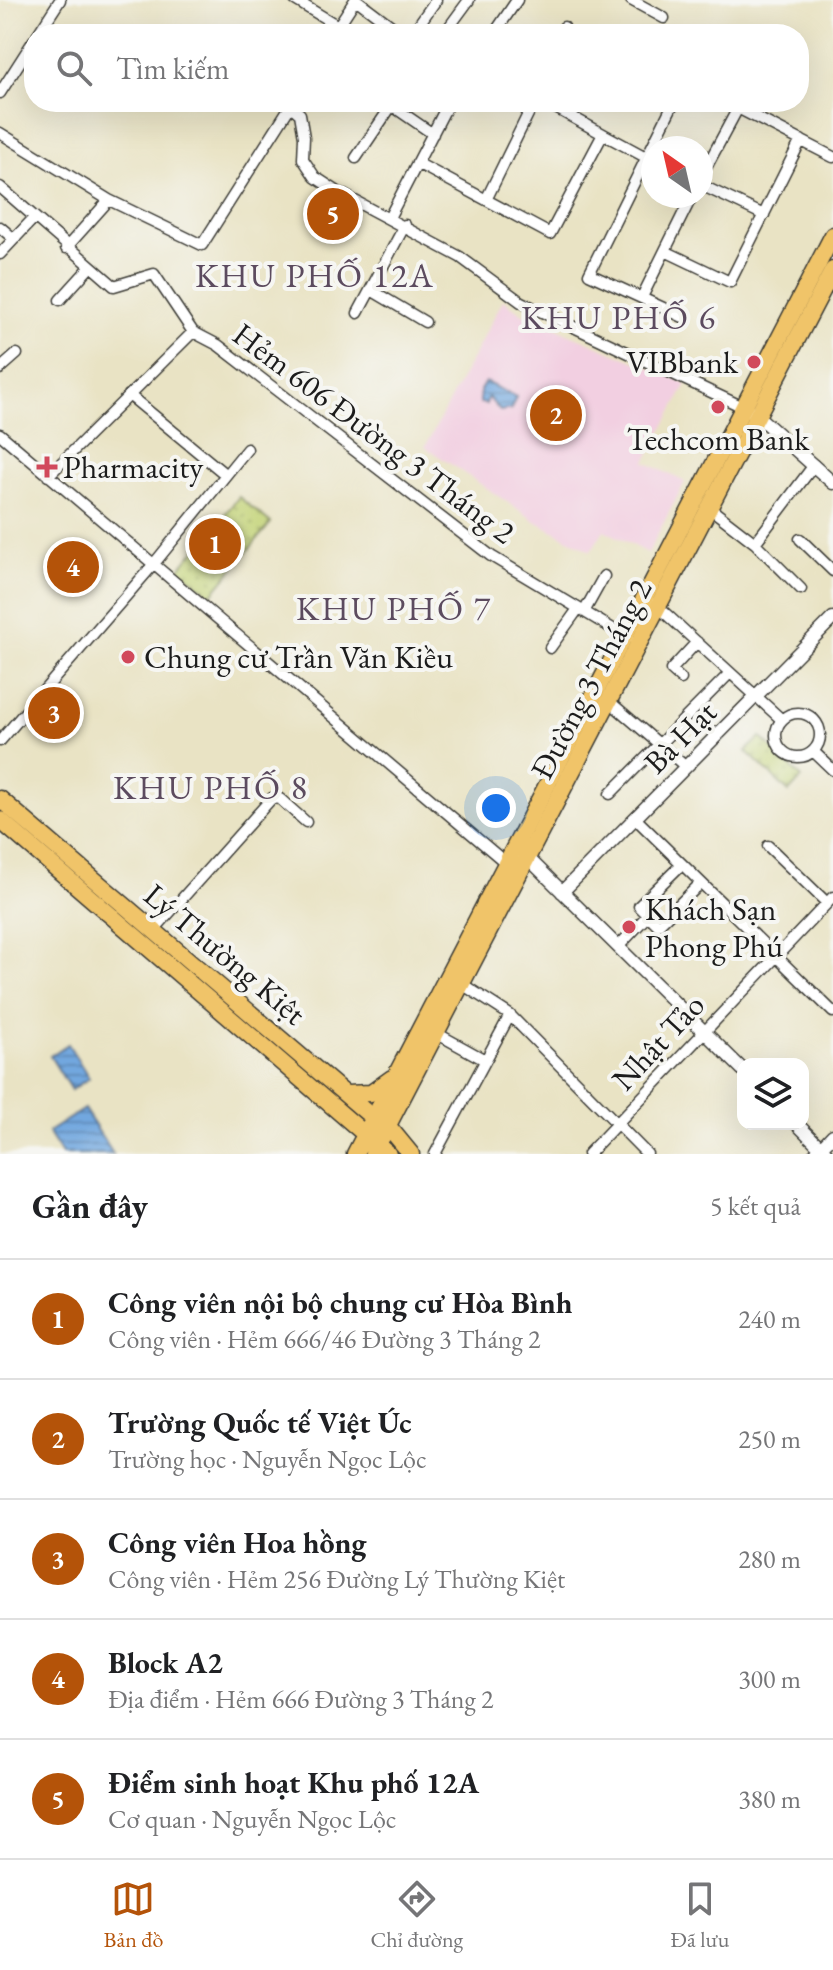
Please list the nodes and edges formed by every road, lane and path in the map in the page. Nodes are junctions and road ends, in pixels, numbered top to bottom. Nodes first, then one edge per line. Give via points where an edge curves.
1 (60, 0) edge
2 (295, 0) edge
3 (356, 0) edge
4 (436, 0) edge
5 (469, 0) edge
6 (517, 0) edge
7 (631, 0) edge
8 (664, 18) dead end
9 (44, 24) edge
10 (328, 24) edge
11 (340, 24) edge
12 (388, 24) edge
13 (419, 24) edge
14 (451, 24) edge
15 (501, 24) edge
16 (24, 56) edge
17 (0, 93) edge
18 (287, 112) edge
19 (298, 112) edge
20 (385, 112) edge
21 (403, 112) edge
22 (444, 112) edge
23 (529, 112) edge
24 (563, 112) edge
25 (670, 112) edge
26 (736, 112) edge
27 (746, 112) edge
28 (0, 133) edge
29 (433, 134) junction
30 (603, 134) junction
31 (659, 136) edge
32 (801, 140) junction
33 (641, 155) edge
34 (713, 155) edge
35 (833, 157) edge
36 (356, 158) dead end
37 (417, 163) junction
38 (641, 174) edge
39 (0, 187) edge
40 (713, 191) edge
41 (109, 200) junction
42 (486, 200) junction
43 (686, 208) edge
44 (764, 215) junction
45 (390, 216) junction
46 (33, 219) junction
47 (405, 225) junction
48 (0, 227) edge
49 (833, 235) edge
50 (14, 239) junction
51 (66, 248) junction
52 (665, 251) junction
53 (0, 254) edge
54 (90, 267) junction
55 (832, 274) edge
56 (371, 290) junction
57 (642, 297) junction
58 (60, 300) dead end
59 (358, 313) dead end
60 (683, 317) dead end
61 (425, 322) dead end
62 (193, 332) junction
63 (17, 354) dead end
64 (0, 369) edge
65 (129, 395) junction
66 (753, 412) junction
67 (0, 434) edge
68 (247, 449) dead end
69 (814, 465) junction
70 (226, 475) junction
71 (48, 476) junction
72 (833, 483) edge
73 (711, 509) junction
74 (800, 539) dead end
75 (755, 543) junction
76 (153, 565) junction
77 (833, 571) edge
78 (604, 576) dead end
79 (801, 589) dead end
80 (653, 602) junction
81 (581, 610) junction
82 (833, 618) edge
83 (633, 640) junction
84 (697, 642) junction
85 (550, 648) dead end
86 (730, 673) junction
87 (681, 679) dead end
88 (757, 697) junction
89 (610, 702) junction
90 (782, 720) junction
91 (0, 741) edge
92 (658, 744) junction
93 (813, 751) junction
94 (686, 767) junction
95 (833, 770) edge
96 (610, 794) dead end
97 (0, 799) edge
98 (635, 818) junction
99 (0, 820) edge
100 (306, 822) dead end
101 (768, 846) dead end
102 (528, 858) junction
103 (506, 863) junction
104 (682, 864) junction
105 (701, 883) junction
106 (562, 892) junction
107 (830, 900) edge
108 (648, 915) junction
109 (154, 930) junction
110 (618, 947) junction
111 (776, 956) junction
112 (462, 984) junction
113 (833, 1012) edge
114 (510, 1015) junction
115 (704, 1031) junction
116 (436, 1033) junction
117 (485, 1060) junction
118 (737, 1064) edge
119 (396, 1074) junction
120 (346, 1094) junction
121 (374, 1116) junction
122 (347, 1117) junction
123 (616, 1124) junction
124 (388, 1126) junction
125 (802, 1130) edge
126 (833, 1135) edge
127 (376, 1146) edge
128 (821, 1152) edge
129 (354, 1154) edge
130 (411, 1154) edge
131 (435, 1154) edge
132 (588, 1154) edge
133 (647, 1154) edge

1 - 9 street
2 - 10 street
3 - 11 street
3 - 12 street
4 - 13 street
5 - 14 street
6 - 15 street
7 - 8 street
16 - 17 street
18 - 41 street via 202,245
19 - 45 street via 303,159 315,177
20 - 36 street
21 - 29 street
22 - 29 street
23 - 42 street
24 - 30 street
25 - 31 street
26 - 34 street
27 - 32 street
28 - 41 street
29 - 37 street
30 - 33 street
30 - 42 street via 550,234
32 - 35 street
32 - 44 street
37 - 42 street
37 - 45 street
38 - 57 street via 589,274
39 - 46 street, Hẻm 606 Đường 3 Tháng 2
40 - 44 street
41 - 51 street
43 - 52 street
44 - 52 street via 730,282
45 - 47 street
46 - 50 street
46 - 51 street, Hẻm 606 Đường 3 Tháng 2
47 - 56 street
47 - 66 street via 521,302
48 - 50 street
49 - 66 main road, Đường 3 Tháng 2
50 - 53 street
51 - 54 street, Hẻm 606 Đường 3 Tháng 2
52 - 57 street
54 - 58 street
54 - 62 street, Hẻm 606 Đường 3 Tháng 2 via 114,286 154,274
55 - 66 main road, Đường 3 Tháng 2
56 - 59 street
56 - 61 street
57 - 60 street
62 - 65 street
62 - 81 street, Hẻm 606 Đường 3 Tháng 2 via 218,345 491,556
63 - 64 street
65 - 70 street
65 - 71 street
66 - 69 street
66 - 73 main road, Đường 3 Tháng 2
66 - 80 main road, Đường 3 Tháng 2
67 - 71 street
68 - 70 street
69 - 72 street
69 - 75 street
70 - 76 street
71 - 76 street
73 - 75 street
73 - 80 main road, Đường 3 Tháng 2
74 - 77 street
75 - 79 street
76 - 91 street
76 - 103 street
78 - 81 street
80 - 83 main road, Đường 3 Tháng 2
80 - 84 street
81 - 83 street, Hẻm 606 Đường 3 Tháng 2
81 - 85 street
82 - 88 street, Bà Hạt
83 - 89 main road, Đường 3 Tháng 2
83 - 103 main road, Đường 3 Tháng 2
84 - 86 street
84 - 87 street via 671,670
86 - 88 street
86 - 92 street
88 - 90 street
88 - 94 street, Bà Hạt
89 - 92 street
89 - 102 main road, Đường 3 Tháng 2
90 - 93 street via 776,739 782,751 794,757
90 - 93 street via 801,714 813,720 820,739
92 - 94 street
92 - 96 street
93 - 95 street
94 - 98 street, Bà Hạt
97 - 109 main road, Lý Thường Kiệt
98 - 104 street
98 - 106 street, Bà Hạt
99 - 122 main road, Lý Thường Kiệt
100 - 109 street via 272,798
101 - 107 street
102 - 103 street
102 - 106 street
102 - 112 main road, Đường 3 Tháng 2
103 - 119 main road, Đường 3 Tháng 2
104 - 105 street
104 - 108 street via 639,906
105 - 108 street via 658,925
105 - 111 street
106 - 110 street
107 - 111 street, Nhật Tảo
108 - 110 street
109 - 120 main road, Lý Thường Kiệt
110 - 115 street
111 - 113 street
111 - 115 street, Nhật Tảo
112 - 114 street
112 - 116 main road, Đường 3 Tháng 2
114 - 117 street
114 - 123 street
115 - 118 street
115 - 123 street, Nhật Tảo
116 - 117 street
116 - 124 main road, Đường 3 Tháng 2
117 - 131 street
119 - 120 main road via 371,1093
119 - 121 main road, Đường 3 Tháng 2
120 - 121 main road, Lý Thường Kiệt
121 - 124 main road, Lý Thường Kiệt
121 - 127 main road, Đường 3 Tháng 2
122 - 127 main road, Lý Thường Kiệt
122 - 129 main road
123 - 132 street, Nhật Tảo
123 - 133 street
124 - 127 main road, Đường 3 Tháng 2
124 - 130 main road, Lý Thường Kiệt
125 - 128 street
126 - 128 street
127 - 129 main road, Đường 3 Tháng 2

